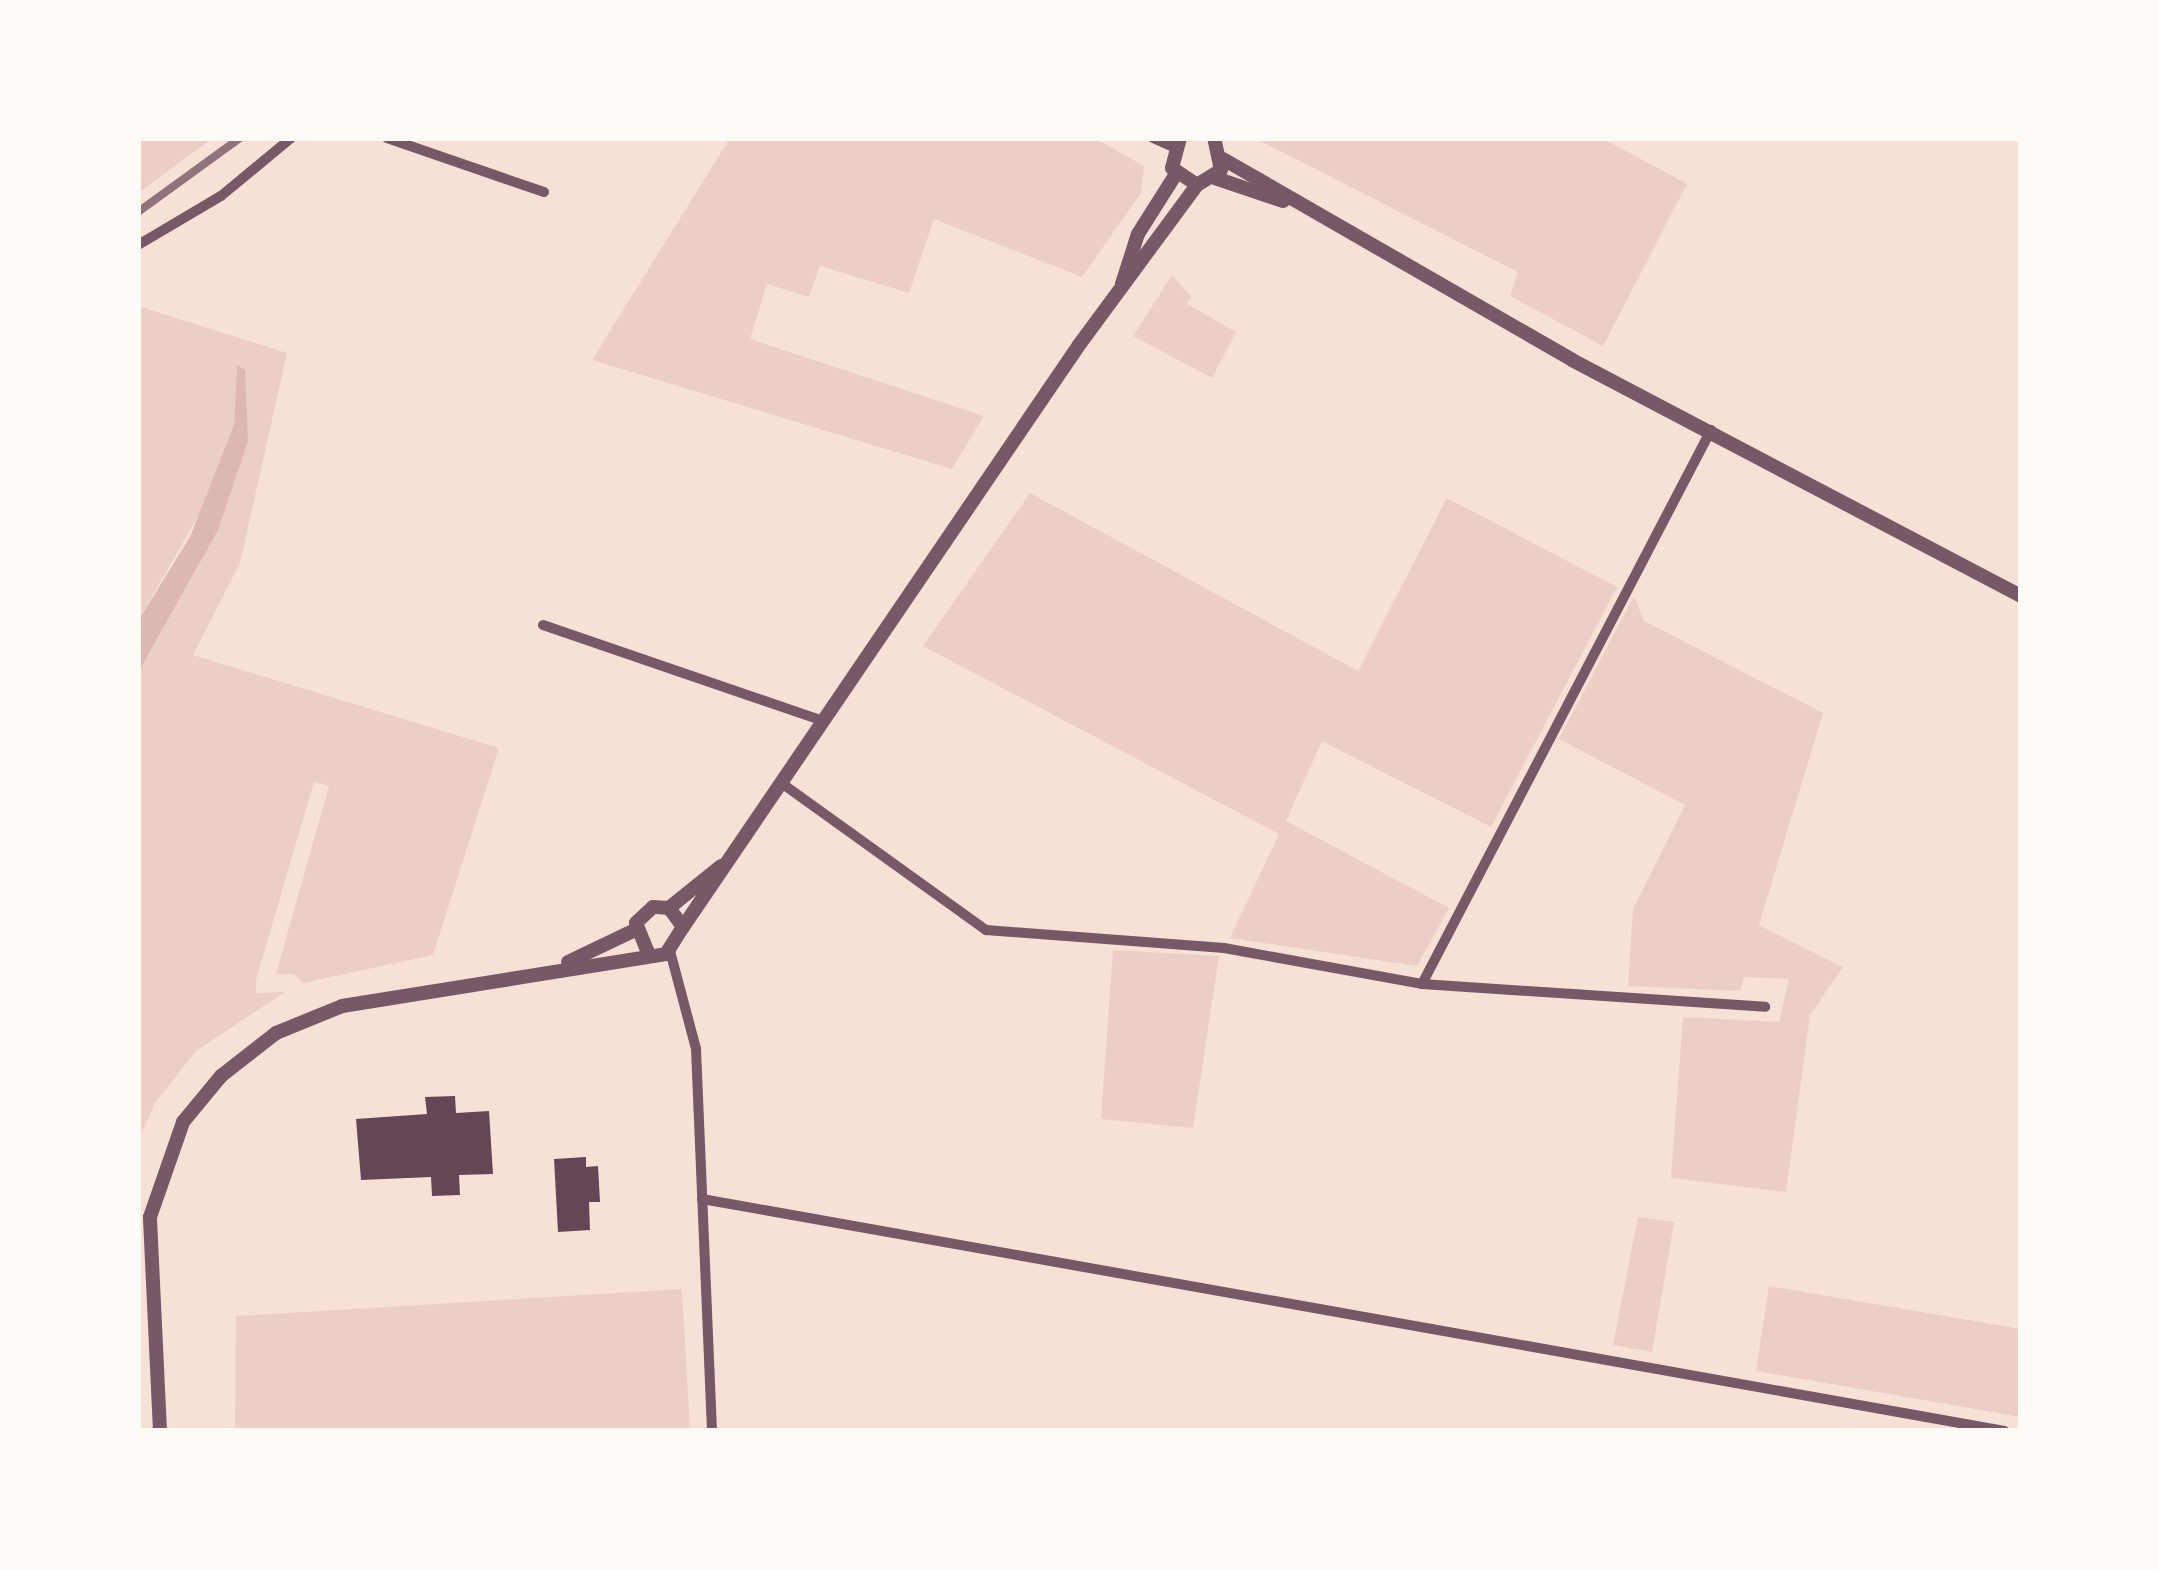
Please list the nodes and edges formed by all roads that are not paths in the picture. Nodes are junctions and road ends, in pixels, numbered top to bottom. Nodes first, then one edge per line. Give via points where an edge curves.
1 (291, 138) edge
2 (387, 138) edge
3 (1153, 138) edge
4 (1214, 138) edge
5 (1176, 142) edge
6 (1223, 159) junction
7 (1175, 174) junction
8 (1214, 178) junction
9 (1197, 184) junction
10 (544, 192) dead end
11 (1288, 202) junction
12 (138, 245) edge
13 (1122, 284) junction
14 (1711, 430) junction
15 (2021, 596) edge
16 (543, 626) dead end
17 (823, 721) junction
18 (781, 782) junction
19 (727, 861) junction
20 (669, 908) junction
21 (683, 927) junction
22 (635, 930) junction
23 (670, 951) junction
24 (648, 952) junction
25 (563, 965) junction
26 (1422, 984) junction
27 (1765, 1007) dead end
28 (702, 1199) junction
29 (160, 1431) edge
30 (712, 1431) edge
31 (2004, 1431) edge

1 - 12 street via 221,196
2 - 10 street
3 - 5 street
4 - 6 street
5 - 7 street
6 - 8 street
6 - 11 street
7 - 9 street
7 - 13 street via 1138,234
8 - 9 street
8 - 11 street
9 - 13 street via 1153,254
11 - 14 street
13 - 17 street
14 - 15 street
14 - 26 street
16 - 17 street
17 - 18 street
18 - 19 street
18 - 26 street via 986,930 1224,948
19 - 20 street
19 - 21 street via 710,898
20 - 21 street
20 - 22 street via 645,910
21 - 23 street
22 - 24 street
22 - 25 street
23 - 24 street
23 - 28 street via 695,1049
24 - 25 street
25 - 29 street via 326,1011 255,1047 204,1094 170,1150 149,1217
26 - 27 street
28 - 30 street
28 - 31 street

